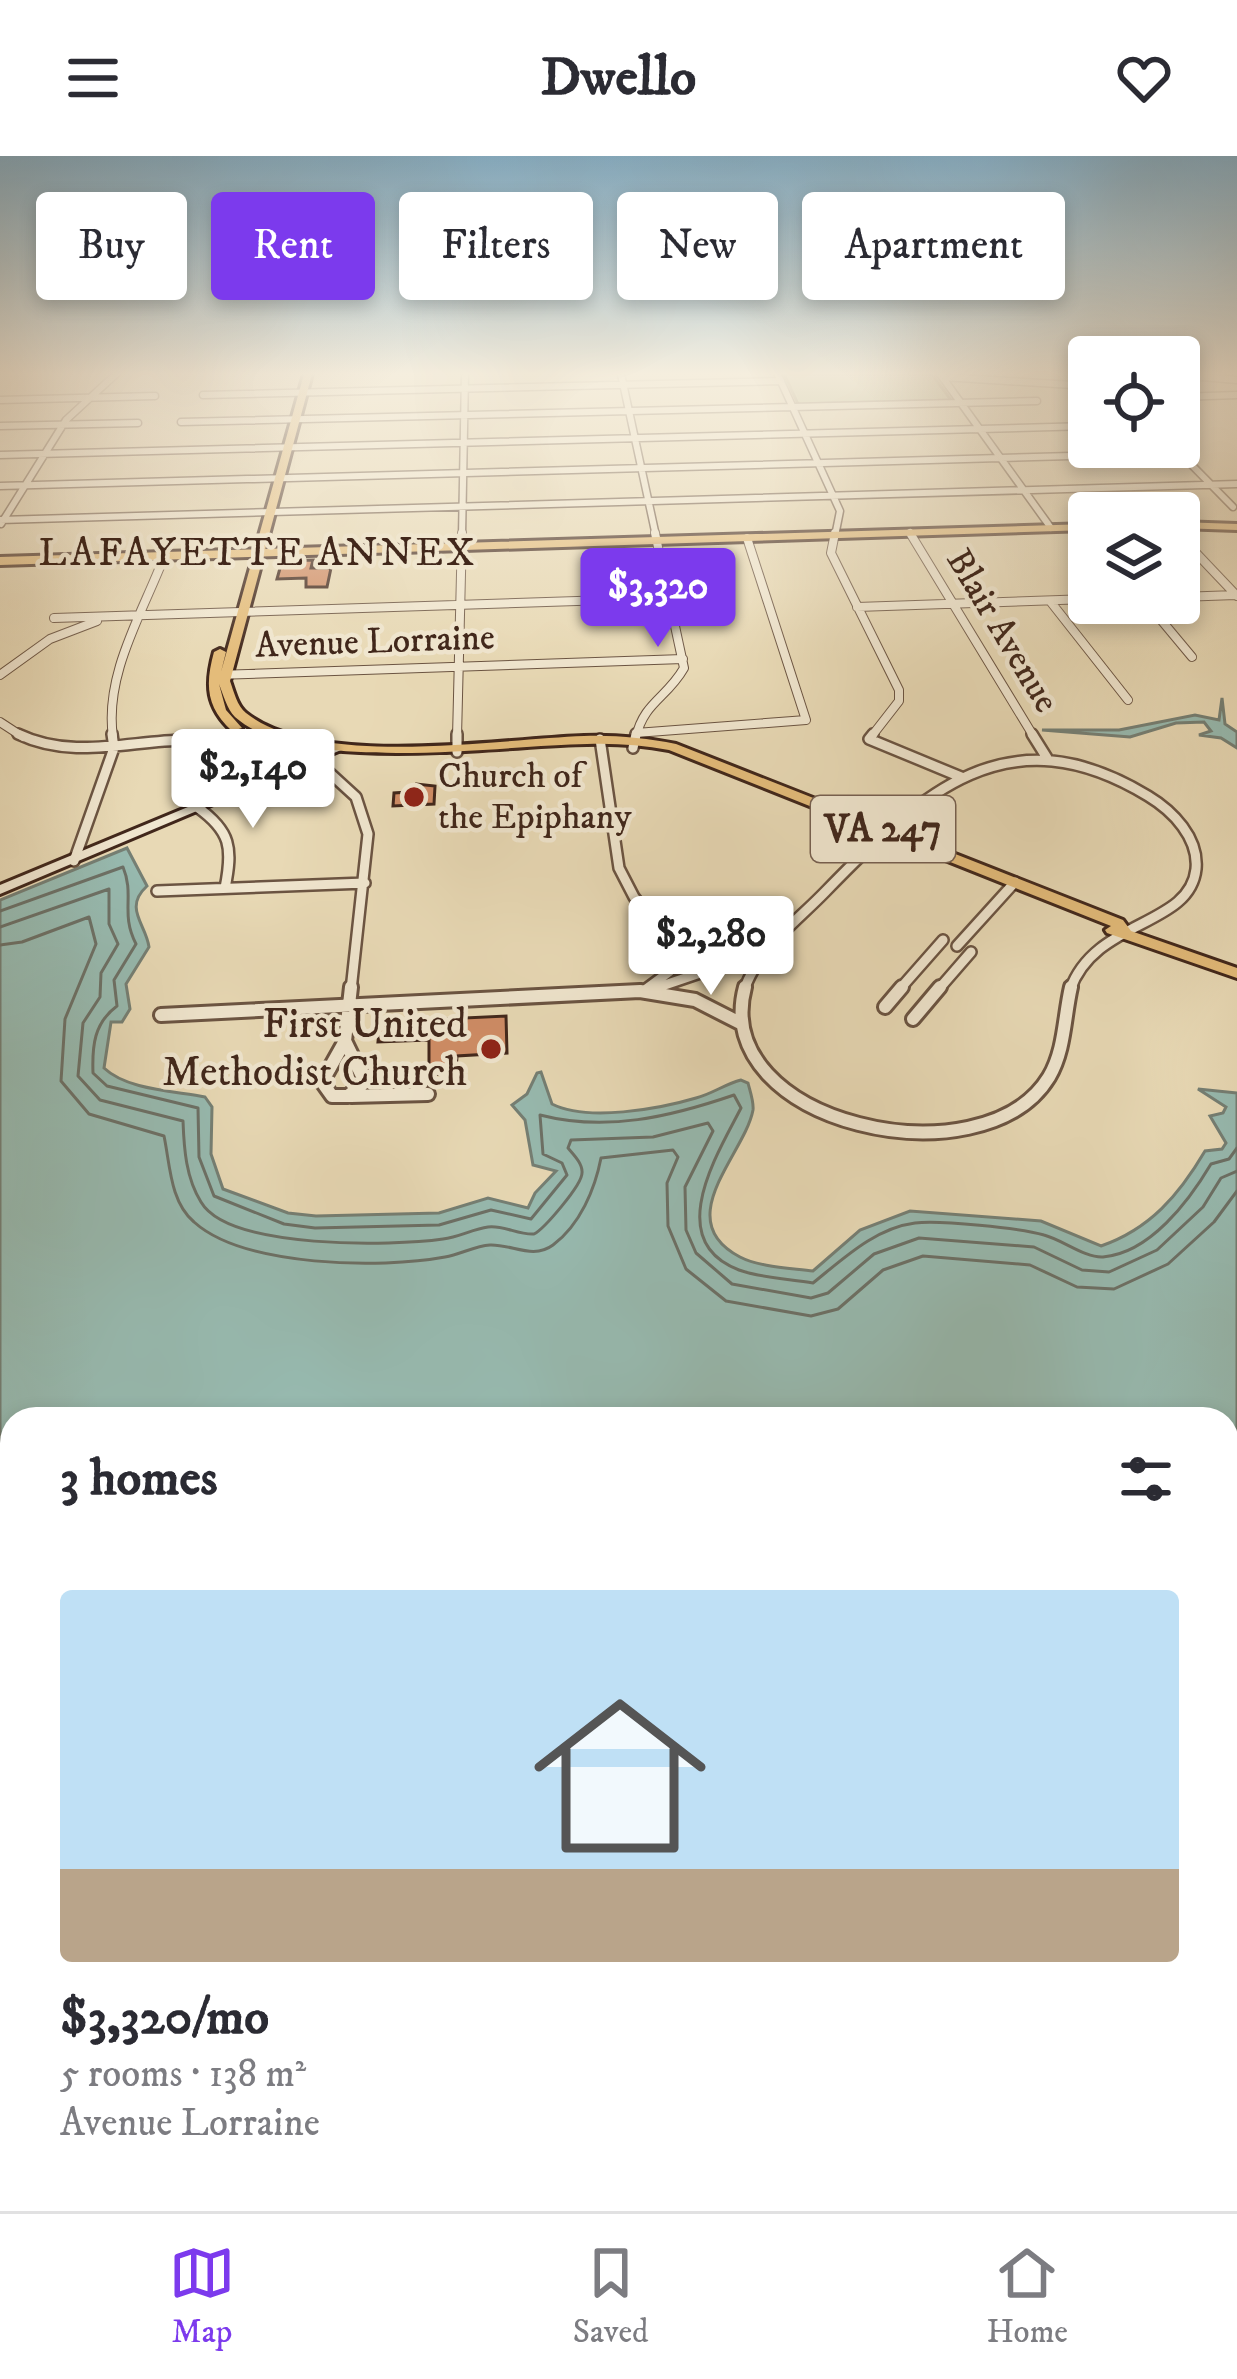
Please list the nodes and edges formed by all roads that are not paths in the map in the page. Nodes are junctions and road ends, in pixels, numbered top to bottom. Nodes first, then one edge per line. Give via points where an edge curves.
1 (35, 470) edge
2 (279, 470) edge
3 (460, 470) edge
4 (572, 470) edge
5 (641, 470) edge
6 (822, 470) edge
7 (1010, 470) edge
8 (1196, 470) edge
9 (460, 473) junction
10 (277, 478) junction
11 (1237, 484) edge
12 (26, 485) junction
13 (1211, 485) junction
14 (0, 486) edge
15 (1024, 490) junction
16 (833, 496) junction
17 (648, 501) junction
18 (459, 506) junction
19 (1233, 507) dead end
20 (268, 512) junction
21 (1, 521) edge
22 (1200, 526) edge
23 (1068, 527) edge
24 (1237, 527) edge
25 (1051, 528) junction
26 (910, 532) junction
27 (832, 534) junction
28 (747, 538) junction
29 (656, 541) junction
30 (460, 548) junction
31 (256, 554) junction
32 (164, 557) junction
33 (1200, 557) edge
34 (1, 562) edge
35 (1237, 595) edge
36 (1200, 596) edge
37 (669, 598) junction
38 (1068, 600) edge
39 (1050, 601) junction
40 (954, 604) junction
41 (461, 605) junction
42 (857, 607) junction
43 (238, 613) junction
44 (140, 616) junction
45 (110, 617) junction
46 (54, 618) dead end
47 (1164, 624) edge
48 (1192, 657) dead end
49 (682, 659) junction
50 (460, 667) junction
51 (0, 675) edge
52 (219, 675) junction
53 (1128, 700) dead end
54 (0, 722) edge
55 (264, 737) junction
56 (635, 741) junction
57 (600, 743) junction
58 (114, 748) junction
59 (337, 748) junction
60 (457, 748) junction
61 (321, 755) junction
62 (1047, 758) junction
63 (961, 777) junction
64 (197, 807) junction
65 (1190, 814) dead end
66 (881, 833) junction
67 (1210, 856) dead end
68 (74, 860) junction
69 (364, 884) junction
70 (1011, 886) junction
71 (225, 888) junction
72 (0, 890) edge
73 (157, 891) dead end
74 (1124, 931) junction
75 (670, 938) junction
76 (943, 940) dead end
77 (958, 946) dead end
78 (766, 951) junction
79 (970, 952) dead end
80 (1237, 973) edge
81 (640, 991) junction
82 (352, 1006) junction
83 (885, 1006) dead end
84 (161, 1015) dead end
85 (913, 1019) dead end
86 (742, 1024) junction
87 (345, 1041) junction
88 (428, 1094) dead end
89 (348, 1096) junction

1 - 12 street
2 - 10 main road
3 - 9 street
4 - 9 street
5 - 17 street
6 - 16 street
7 - 15 street
8 - 13 street
9 - 10 street
9 - 18 street
10 - 12 street
10 - 20 main road
11 - 13 street
12 - 14 street
12 - 21 street
13 - 15 street
13 - 19 street
15 - 16 street
15 - 25 street
16 - 17 street
16 - 27 street via 840,511
17 - 18 street
17 - 29 street
18 - 20 street
18 - 30 street
20 - 21 street
20 - 31 main road
22 - 24 highway
23 - 25 highway
25 - 26 highway
26 - 27 highway
26 - 40 street, Blair Avenue
27 - 28 highway
27 - 42 street via 831,553
28 - 29 highway
28 - 56 street via 805,722
29 - 30 highway
29 - 37 street
30 - 31 highway
30 - 41 street
31 - 32 highway
31 - 43 main road
32 - 34 highway
32 - 44 street
33 - 35 street
35 - 36 street
37 - 41 street
37 - 49 street
38 - 39 street
39 - 40 street
39 - 53 street
40 - 42 street
40 - 62 street, Blair Avenue
41 - 43 street
41 - 50 street
42 - 63 street via 901,696 868,739
43 - 44 street
43 - 52 main road
44 - 45 street
44 - 58 street via 111,698
45 - 46 street
45 - 51 street via 50,639
47 - 48 street
49 - 50 street, Avenue Lorraine
49 - 56 street via 680,679 646,705
50 - 52 street, Avenue Lorraine
50 - 60 street
52 - 55 main road via 217,709 233,727
54 - 58 street via 46,745
55 - 58 street
55 - 59 main road, VA 247
55 - 61 main road, VA 247
56 - 57 main road, VA 247
56 - 66 main road, VA 247 via 690,752
57 - 60 main road, VA 247
57 - 75 street via 619,868
58 - 68 street
59 - 60 main road, VA 247
59 - 61 street
60 - 61 main road, VA 247
61 - 64 street
61 - 69 street via 365,819
62 - 63 street via 992,764
62 - 65 street via 1135,778
63 - 66 street
64 - 68 street
64 - 71 street via 232,839
66 - 70 main road, VA 247
66 - 78 street
67 - 74 street via 1186,898
68 - 72 street
69 - 71 street
69 - 82 street
70 - 74 main road, VA 247 via 1118,922
70 - 77 street
71 - 73 street
74 - 80 main road, VA 247
74 - 86 street via 1078,970 1047,1080 1022,1105 970,1128 902,1132 830,1115 767,1073
75 - 78 street via 712,951
75 - 81 street via 669,972
76 - 83 street
78 - 81 street
78 - 86 street via 744,989
79 - 85 street
81 - 82 street
81 - 86 street via 695,1000
82 - 84 street
82 - 87 street
87 - 89 street via 365,1077
87 - 89 street via 322,1082 326,1093
88 - 89 street

